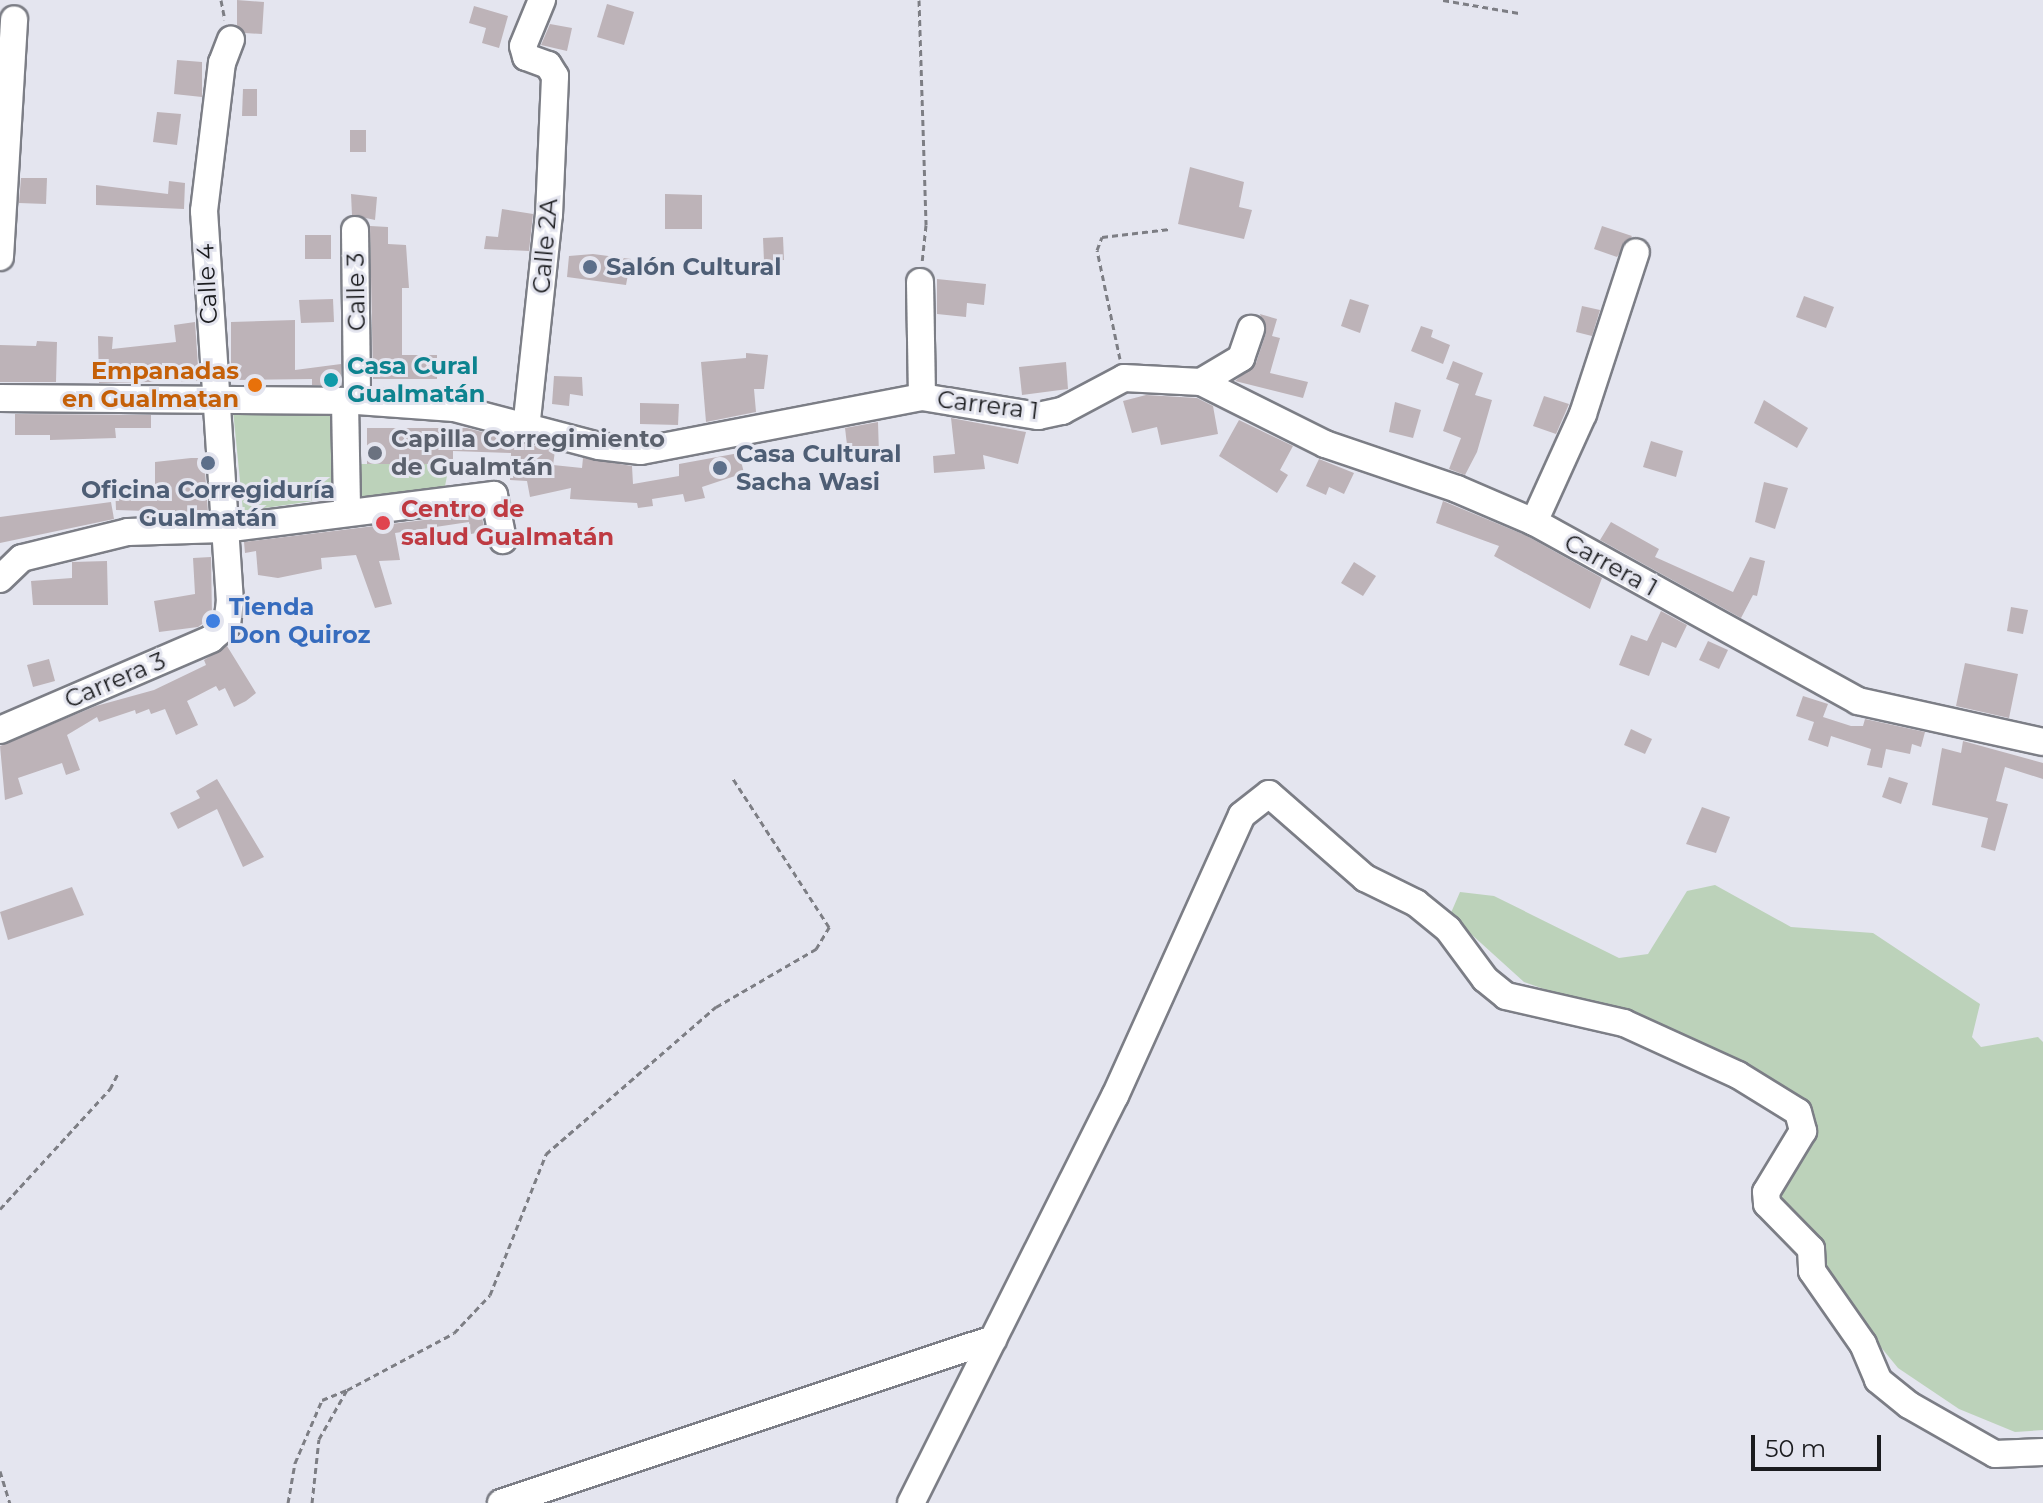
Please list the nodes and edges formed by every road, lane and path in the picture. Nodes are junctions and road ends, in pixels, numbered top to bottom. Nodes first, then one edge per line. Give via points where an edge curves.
1 (542, 0) edge
2 (919, 0) edge
3 (1443, 0) edge
4 (1519, 13) dead end
5 (14, 19) dead end
6 (231, 40) dead end
7 (1170, 229) dead end
8 (355, 230) dead end
9 (1636, 252) dead end
10 (0, 257) edge
11 (920, 282) joint
12 (1251, 329) dead end
13 (1124, 378) junction
14 (1201, 382) junction
15 (922, 397) junction
16 (0, 398) edge
17 (351, 402) junction
18 (216, 404) junction
19 (526, 429) junction
20 (347, 511) junction
21 (1534, 522) junction
22 (223, 529) junction
23 (503, 540) dead end
24 (0, 579) edge
25 (227, 625) joint
26 (0, 730) edge
27 (2043, 742) edge
28 (732, 777) dead end
29 (118, 1073) dead end
30 (0, 1209) edge
31 (993, 1339) junction
32 (347, 1390) junction
33 (2043, 1452) edge
34 (0, 1471) edge
35 (10, 1503) edge
36 (288, 1503) edge
37 (312, 1503) edge
38 (501, 1503) edge
39 (911, 1503) edge

1 - 19 street, Calle 2A via 523,46 532,61 548,65 555,76 549,215
2 - 11 path via 926,225
3 - 4 path
5 - 10 street
6 - 18 street, Calle 4 via 222,63 204,211
7 - 13 path via 1102,237 1097,250
8 - 17 street, Calle 3
9 - 21 street via 1583,414
11 - 15 street
12 - 14 street via 1241,358
13 - 14 street, Carrera 1
13 - 15 street, Carrera 1 via 1062,411 1038,416
14 - 21 street, Carrera 1 via 1325,444
15 - 19 street, Carrera 1 via 641,451
16 - 18 street, Carrera 1
17 - 18 street, Carrera 1
17 - 19 street, Carrera 1 via 454,408
17 - 20 street, Calle 3
18 - 22 street, Calle 4
20 - 22 street
20 - 23 street via 494,495
21 - 27 street, Carrera 1 via 1858,701
22 - 24 street via 128,532 75,541 22,558
22 - 25 street, Calle 4
25 - 26 street, Carrera 3 via 211,639
28 - 32 path via 829,927 816,949 716,1007 575,1125 546,1154 490,1295 454,1333
29 - 30 path via 110,1089
31 - 33 street via 1115,1096 1242,815 1269,794 1365,878 1416,903 1448,929 1485,979 1506,996 1624,1023 1738,1075 1798,1112 1803,1131 1766,1192 1767,1204 1811,1249 1812,1271 1863,1344 1878,1380 1909,1405 1995,1454
31 - 38 street
31 - 39 street
32 - 36 path via 322,1400 295,1463
32 - 37 path via 319,1439
34 - 35 path

